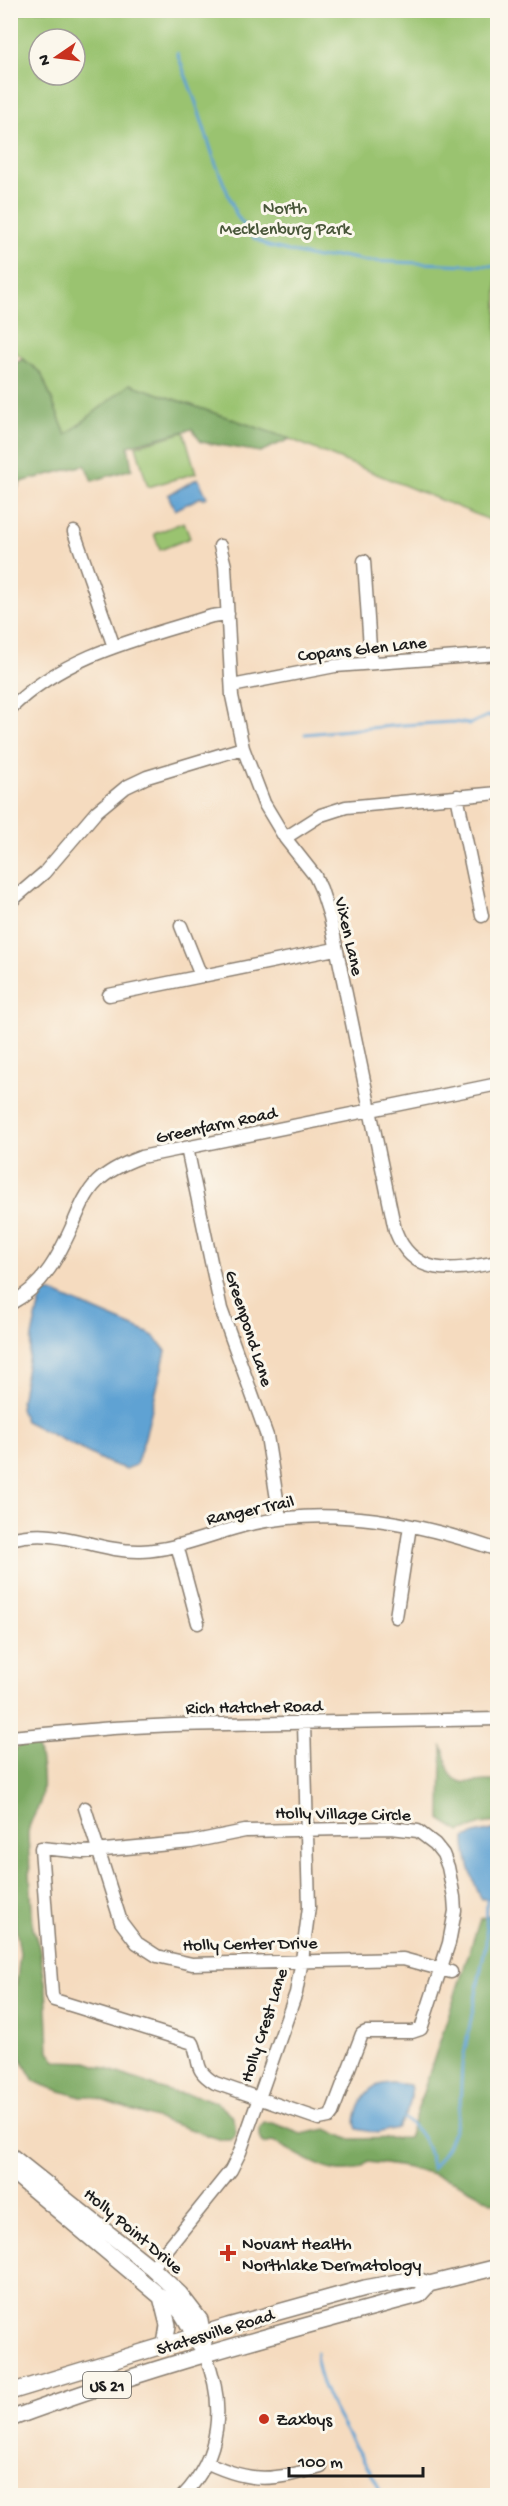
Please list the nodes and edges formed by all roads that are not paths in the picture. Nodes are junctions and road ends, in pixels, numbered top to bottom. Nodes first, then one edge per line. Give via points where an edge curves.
1 (74, 532) dead end
2 (220, 546) dead end
3 (364, 561) dead end
4 (228, 614) junction
5 (114, 647) junction
6 (498, 654) edge
7 (371, 662) junction
8 (232, 686) junction
9 (11, 706) edge
10 (243, 748) junction
11 (498, 793) edge
12 (456, 796) junction
13 (285, 838) junction
14 (10, 902) edge
15 (482, 916) dead end
16 (181, 926) dead end
17 (335, 949) junction
18 (201, 976) junction
19 (109, 995) dead end
20 (498, 1084) edge
21 (370, 1111) junction
22 (187, 1148) junction
23 (498, 1262) edge
24 (10, 1304) edge
25 (280, 1518) junction
26 (410, 1526) junction
27 (10, 1539) edge
28 (177, 1545) junction
29 (498, 1550) edge
30 (396, 1617) dead end
31 (198, 1623) dead end
32 (498, 1719) edge
33 (304, 1724) junction
34 (10, 1737) edge
35 (85, 1808) dead end
36 (307, 1829) junction
37 (98, 1850) junction
38 (302, 1960) junction
39 (446, 1970) junction
40 (259, 2098) junction
41 (10, 2155) edge
42 (10, 2170) edge
43 (60, 2212) junction
44 (498, 2267) edge
45 (152, 2268) junction
46 (429, 2284) junction
47 (161, 2297) junction
48 (199, 2335) junction
49 (165, 2345) junction
50 (205, 2354) junction
51 (10, 2392) edge
52 (10, 2419) edge
53 (208, 2463) junction
54 (321, 2467) dead end
55 (183, 2496) edge

1 - 5 street
2 - 4 street, Vixen Lane
3 - 7 street
4 - 5 street
4 - 8 street, Vixen Lane
5 - 9 street via 75,663
6 - 7 street, Copans Glen Lane
7 - 8 street, Copans Glen Lane via 311,669
8 - 10 street, Vixen Lane
10 - 13 street, Vixen Lane via 264,803
10 - 14 street via 126,787 97,811 44,873
11 - 12 street
12 - 13 street via 332,810
12 - 15 street
13 - 17 street, Vixen Lane via 321,889
16 - 18 street
17 - 18 street
17 - 21 street, Vixen Lane
18 - 19 street
20 - 21 street, Greenfarm Road
21 - 22 street, Greenfarm Road
21 - 23 street, Vixen Lane via 387,1202 404,1247 420,1261 440,1270
22 - 24 street, Greenfarm Road via 141,1157 98,1180 82,1202 51,1268 33,1289
22 - 25 street, Greenpond Lane via 221,1309 267,1436
25 - 26 street, Ranger Trail via 338,1516
25 - 28 street, Ranger Trail
26 - 29 street, Ranger Trail
26 - 30 street
27 - 28 street, Ranger Trail via 54,1535 127,1551
28 - 31 street
32 - 33 street, Rich Hatchet Road
33 - 34 street, Rich Hatchet Road via 122,1727
33 - 36 street, Holly Crest Lane
35 - 37 street, Holly Center Drive
36 - 37 street, Holly Village Circle via 246,1831 184,1843
36 - 38 street, Holly Crest Lane via 309,1907
36 - 39 street, Holly Village Circle via 406,1829 418,1831 435,1844 448,1867 454,1904
37 - 38 street, Holly Center Drive via 121,1922 150,1953 192,1964
37 - 40 street, Holly Village Circle via 40,1848 54,2000 193,2043 204,2076
38 - 39 street, Holly Center Drive via 403,1959
38 - 40 street, Holly Crest Lane via 296,1993
39 - 40 street, Holly Village Circle via 421,2029 366,2032 358,2039 329,2117 319,2119
40 - 45 street, Holly Crest Lane via 231,2170
41 - 45 main road, Holly Point Drive
42 - 43 main road, Holly Point Drive
43 - 45 main road via 139,2266 148,2271
43 - 47 main road, Holly Point Drive
44 - 46 main road, Statesville Road / US 21
45 - 48 main road, Holly Point Drive via 200,2320
46 - 48 main road, Statesville Road / US 21 via 414,2279 365,2288
46 - 50 main road, Statesville Road / US 21 via 419,2295
47 - 48 main road, Holly Point Drive via 174,2303
47 - 49 main road via 168,2325
48 - 49 main road, Statesville Road / US 21
48 - 50 main road, Holly Point Drive
49 - 51 main road, Statesville Road / US 21
50 - 52 main road, Statesville Road / US 21
50 - 53 street, Holly Point Drive via 218,2407
53 - 54 street via 231,2473 270,2479
53 - 55 street, Holly Point Drive

